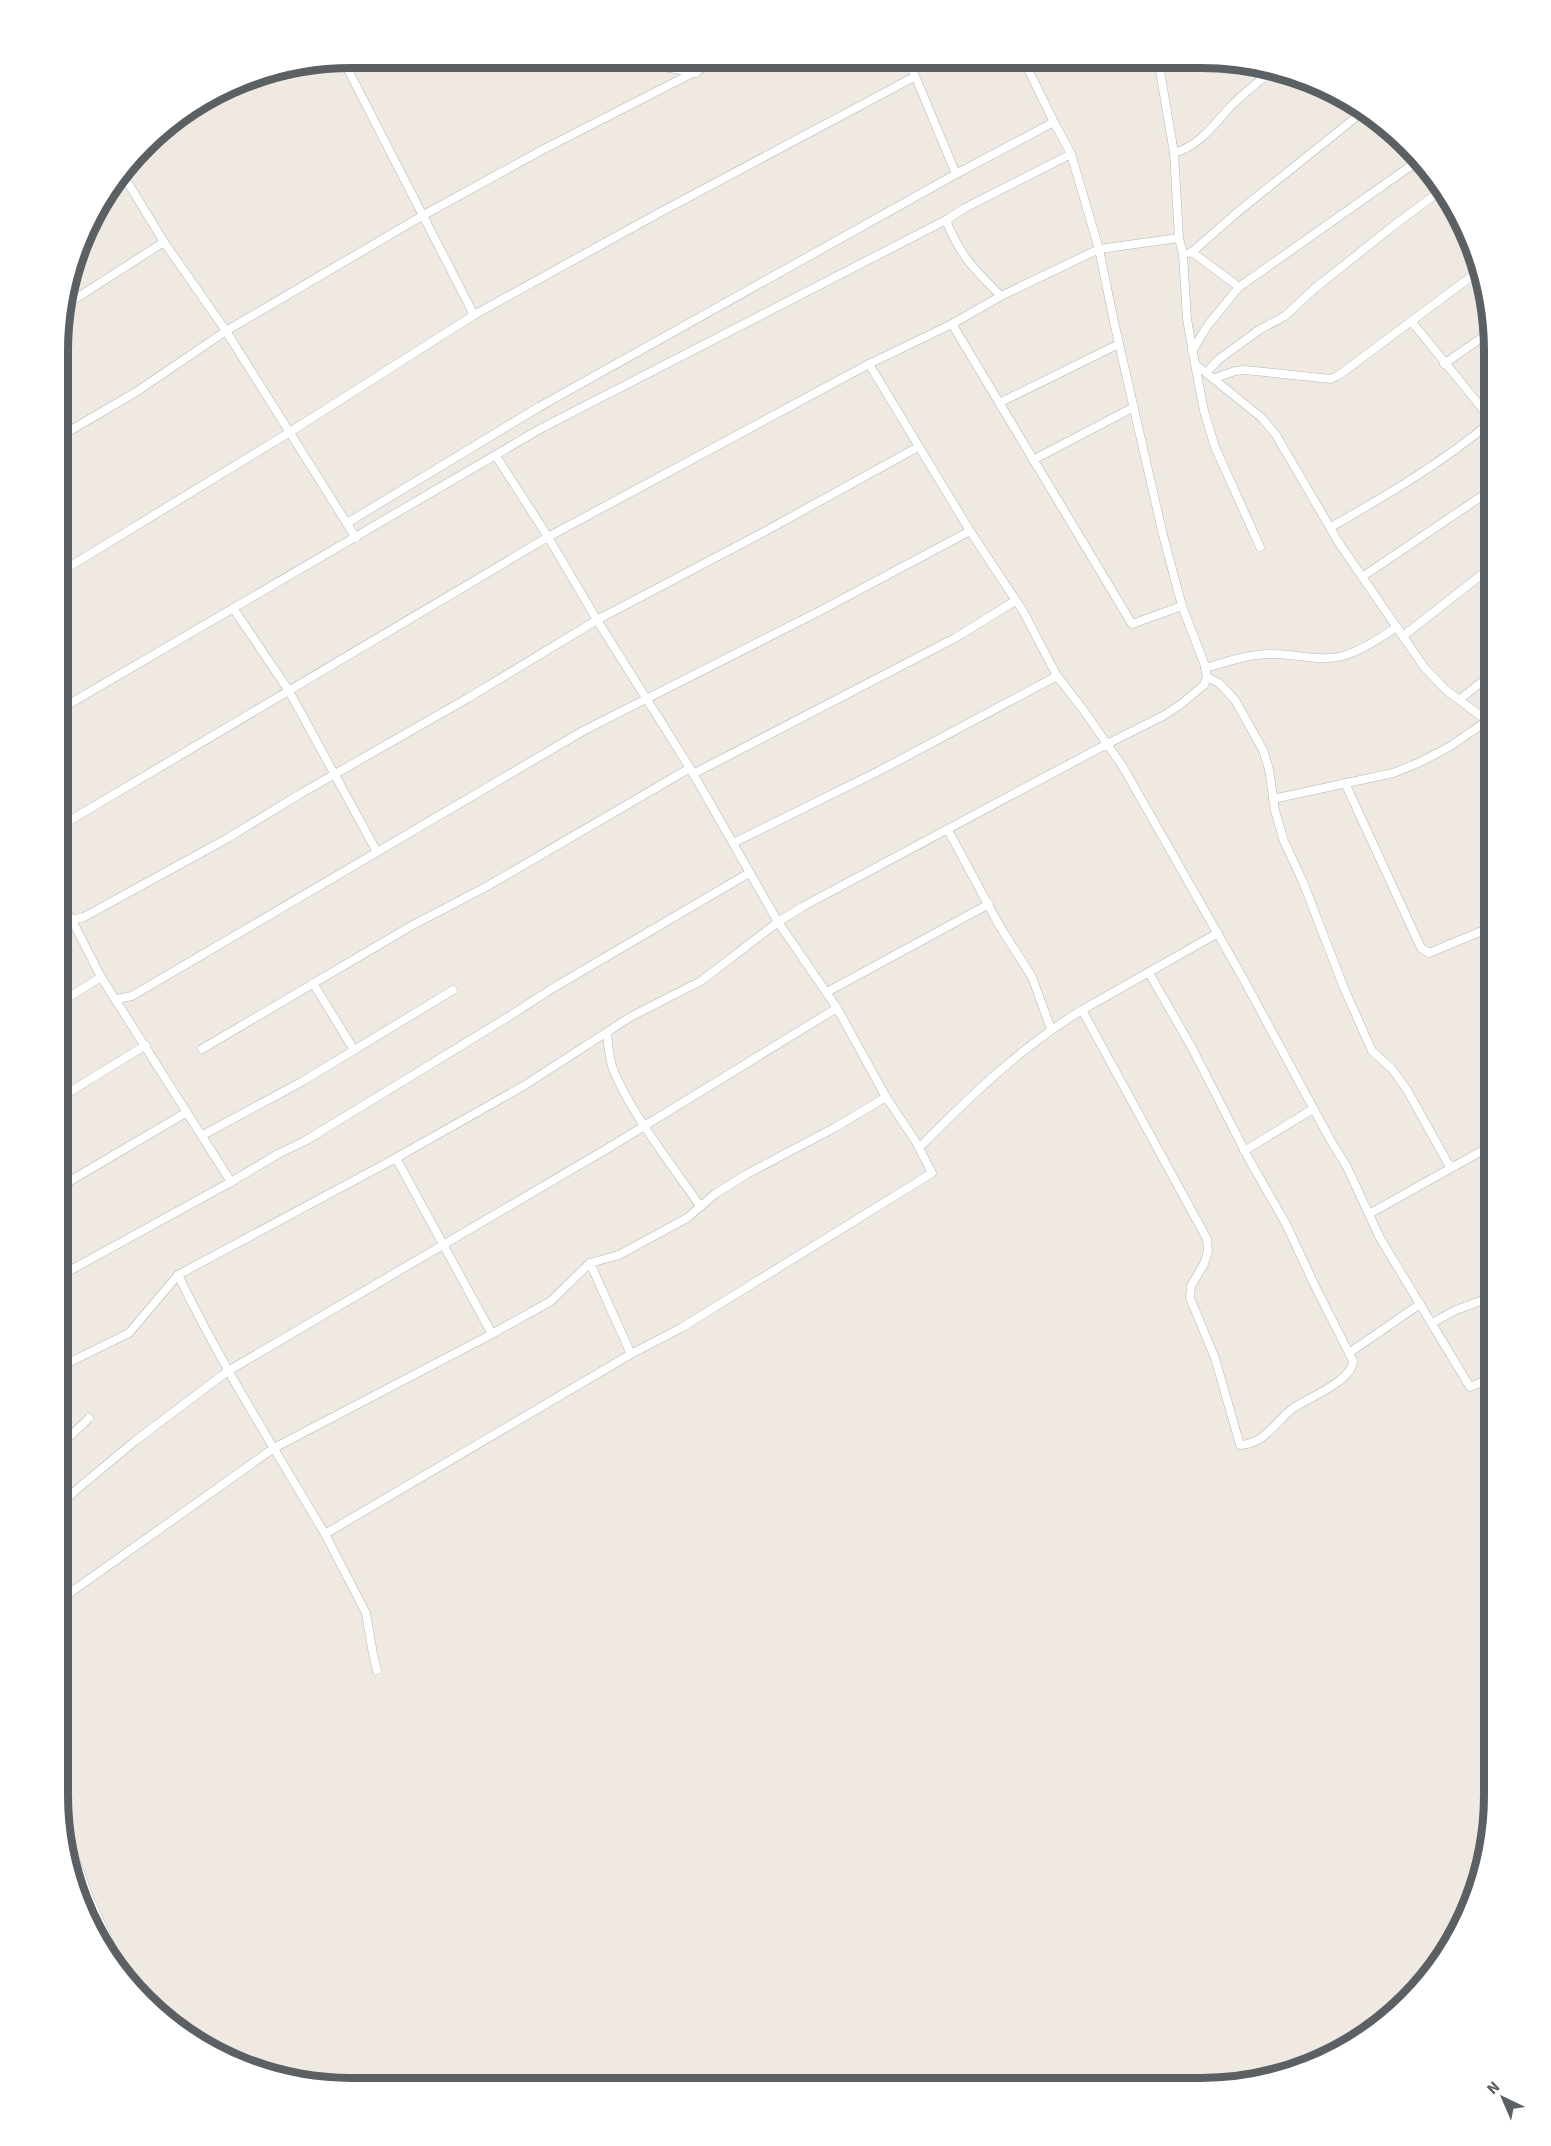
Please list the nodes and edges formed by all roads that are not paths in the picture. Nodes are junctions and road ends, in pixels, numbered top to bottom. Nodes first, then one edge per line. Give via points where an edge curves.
1 (347, 68) edge
2 (671, 68) edge
3 (705, 68) edge
4 (911, 68) edge
5 (1027, 68) edge
6 (1160, 68) edge
7 (697, 73) junction
8 (1266, 75) edge
9 (914, 77) junction
10 (1358, 115) edge
11 (1053, 122) junction
12 (1174, 153) junction
13 (1071, 154) junction
14 (1413, 164) edge
15 (956, 174) junction
16 (125, 179) edge
17 (1437, 194) edge
18 (422, 216) junction
19 (946, 220) junction
20 (1179, 238) junction
21 (164, 242) junction
22 (1099, 249) junction
23 (1192, 252) junction
24 (1183, 255) junction
25 (1473, 275) edge
26 (1239, 287) junction
27 (1001, 296) junction
28 (72, 301) edge
29 (474, 315) junction
30 (1412, 322) junction
31 (952, 324) junction
32 (226, 331) junction
33 (1483, 337) edge
34 (1119, 344) junction
35 (1192, 351) junction
36 (1195, 363) junction
37 (869, 364) junction
38 (1444, 364) junction
39 (1207, 372) junction
40 (1215, 378) junction
41 (999, 403) junction
42 (1134, 407) junction
43 (1484, 412) edge
44 (1484, 430) edge
45 (68, 432) edge
46 (290, 432) junction
47 (918, 447) junction
48 (496, 456) junction
49 (1033, 460) junction
50 (1484, 495) edge
51 (346, 523) junction
52 (1331, 527) junction
53 (970, 531) junction
54 (548, 537) junction
55 (356, 538) junction
56 (1260, 547) dead end
57 (68, 568) edge
58 (1484, 573) edge
59 (1362, 577) junction
60 (1015, 601) junction
61 (1182, 606) junction
62 (233, 608) junction
63 (597, 620) junction
64 (1397, 627) junction
65 (1403, 636) junction
66 (1206, 672) junction
67 (1057, 676) junction
68 (1484, 680) edge
69 (289, 691) junction
70 (645, 698) junction
71 (1459, 700) junction
72 (68, 705) edge
73 (1484, 719) edge
74 (1484, 727) edge
75 (1107, 744) junction
76 (692, 771) junction
77 (335, 776) junction
78 (1345, 783) junction
79 (1273, 799) junction
80 (68, 822) edge
81 (948, 830) junction
82 (733, 843) junction
83 (377, 852) junction
84 (749, 873) junction
85 (989, 904) junction
86 (68, 915) edge
87 (72, 920) junction
88 (778, 922) junction
89 (1484, 930) edge
90 (1218, 933) junction
91 (1149, 973) junction
92 (102, 977) junction
93 (313, 983) junction
94 (453, 990) dead end
95 (827, 992) junction
96 (68, 998) edge
97 (117, 999) junction
98 (837, 1008) junction
99 (1082, 1010) junction
100 (1051, 1029) junction
101 (607, 1032) junction
102 (146, 1045) junction
103 (202, 1048) dead end
104 (354, 1050) junction
105 (68, 1093) edge
106 (886, 1097) junction
107 (1313, 1109) junction
108 (187, 1112) junction
109 (645, 1126) junction
110 (202, 1135) junction
111 (919, 1148) junction
112 (1484, 1149) edge
113 (1244, 1151) junction
114 (396, 1158) junction
115 (1450, 1167) junction
116 (68, 1182) edge
117 (231, 1182) junction
118 (700, 1206) junction
119 (1369, 1214) junction
120 (443, 1244) junction
121 (590, 1263) junction
122 (68, 1272) edge
123 (178, 1275) junction
124 (1484, 1300) edge
125 (1420, 1304) junction
126 (1431, 1323) junction
127 (492, 1334) junction
128 (1349, 1353) junction
129 (631, 1354) junction
130 (68, 1363) edge
131 (228, 1371) junction
132 (1484, 1381) edge
133 (89, 1418) dead end
134 (68, 1438) edge
135 (274, 1448) junction
136 (68, 1498) edge
137 (325, 1534) junction
138 (68, 1594) edge
139 (377, 1670) dead end
140 (75, 1859) edge
141 (111, 1947) edge

1 - 18 street
2 - 7 street
3 - 7 street
4 - 9 street
5 - 11 street
6 - 12 street
7 - 18 street
8 - 12 street via 1232,105 1199,142
9 - 15 street
9 - 29 street
10 - 23 street
11 - 13 street
11 - 15 street
12 - 20 street
13 - 19 street
13 - 22 street
14 - 26 street
15 - 51 street via 539,407
16 - 21 street
17 - 39 street via 1285,316 1259,330
18 - 29 street
18 - 32 street
19 - 27 street via 968,261
19 - 48 street via 540,429
20 - 22 street
20 - 24 street
21 - 28 street
21 - 32 street
22 - 27 street
22 - 34 street
23 - 24 street
23 - 26 street
24 - 35 street
25 - 30 street
26 - 35 street
27 - 31 street
29 - 46 street
30 - 38 street
30 - 40 street via 1331,379 1245,370
31 - 37 street
31 - 41 street
32 - 45 street via 136,392
32 - 46 street
33 - 38 street
34 - 41 street
34 - 42 street
35 - 36 street
36 - 39 street
36 - 56 street via 1215,447
37 - 47 street
37 - 54 street
38 - 43 street
39 - 40 street
40 - 52 street via 1276,435
41 - 49 street
42 - 49 street
42 - 61 street
44 - 52 street via 1392,492
46 - 51 street
46 - 57 street
47 - 53 street
47 - 63 street
48 - 54 street
48 - 55 street
49 - 61 street via 1132,624
50 - 59 street
51 - 55 street
52 - 59 street
53 - 60 street
53 - 70 street
54 - 63 street
54 - 69 street
55 - 62 street
58 - 65 street
59 - 64 street
60 - 67 street
60 - 76 street via 956,638
61 - 66 street
62 - 69 street
62 - 72 street
63 - 70 street
63 - 77 street
64 - 65 street
64 - 66 street via 1343,656 1247,657
65 - 71 street via 1424,667
66 - 75 street via 1204,685 1180,705
66 - 79 street via 1235,700 1258,742 1269,769
67 - 75 street
67 - 82 street
68 - 71 street
69 - 77 street
69 - 80 street
70 - 76 street
70 - 83 street
71 - 73 street
74 - 78 street via 1418,763 1393,773
75 - 81 street
75 - 90 street
76 - 82 street
76 - 93 street
77 - 83 street
77 - 87 street via 95,912
78 - 79 street
78 - 89 street via 1421,948 1429,953
79 - 115 street via 1284,841 1372,1051 1407,1090
81 - 85 street
81 - 88 street
82 - 84 street
83 - 97 street via 132,996
84 - 88 street
84 - 117 street
85 - 95 street
85 - 100 street via 1032,977
86 - 87 street
87 - 92 street
88 - 95 street
88 - 101 street via 701,981
90 - 91 street
90 - 107 street
91 - 99 street
91 - 113 street
92 - 96 street
92 - 97 street
93 - 103 street
93 - 104 street
94 - 104 street
95 - 98 street
97 - 102 street
98 - 106 street
98 - 109 street
99 - 100 street
99 - 128 street via 1207,1239 1208,1251 1191,1286 1190,1298 1215,1358 1240,1445 1252,1444 1294,1408 1346,1375 1353,1365
100 - 111 street via 961,1105
101 - 109 street via 612,1067
101 - 114 street via 525,1085
102 - 105 street
102 - 108 street
104 - 110 street
106 - 111 street
106 - 118 street via 747,1174
107 - 113 street
107 - 119 street
108 - 110 street
108 - 116 street
109 - 118 street
109 - 120 street
110 - 117 street
111 - 129 street via 932,1173 681,1328
112 - 115 street
113 - 128 street via 1286,1224
114 - 120 street
114 - 123 street
115 - 119 street
117 - 122 street
118 - 121 street via 687,1218 619,1255
119 - 125 street
120 - 127 street
120 - 131 street
121 - 127 street via 551,1301
121 - 129 street
123 - 130 street via 129,1333
123 - 131 street
124 - 126 street
125 - 126 street
125 - 128 street
126 - 132 street via 1470,1387
127 - 135 street
129 - 137 street
131 - 135 street
131 - 136 street
133 - 134 street
135 - 137 street
135 - 138 street
137 - 139 street via 366,1613
140 - 141 street

